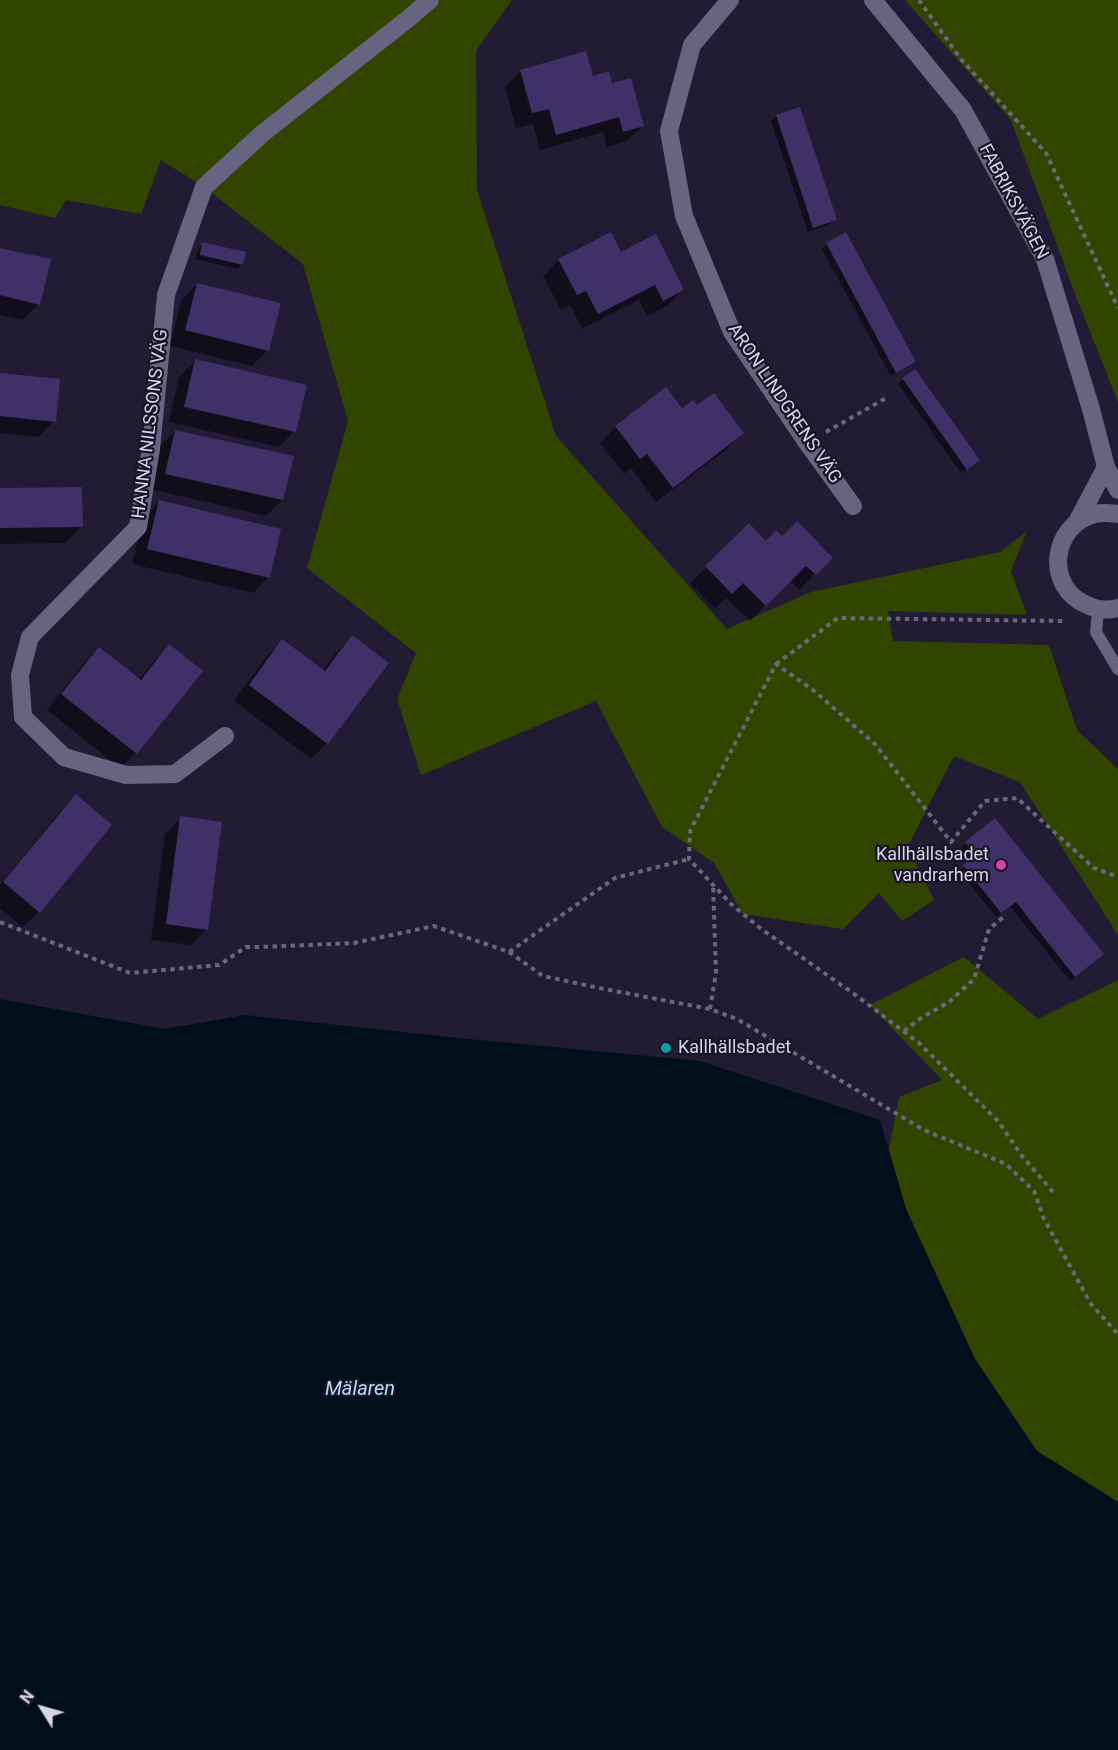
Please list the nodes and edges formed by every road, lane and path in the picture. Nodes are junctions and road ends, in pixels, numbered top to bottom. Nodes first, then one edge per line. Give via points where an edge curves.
1 (430, 0) edge
2 (730, 0) edge
3 (873, 0) edge
4 (919, 0) edge
5 (1118, 308) edge
6 (888, 397) dead end
7 (826, 433) dead end
8 (1106, 467) junction
9 (1118, 490) edge
10 (853, 506) dead end
11 (1118, 514) edge
12 (1077, 522) junction
13 (1118, 608) edge
14 (1098, 610) junction
15 (1059, 611) dead end
16 (776, 664) junction
17 (1118, 669) edge
18 (225, 736) dead end
19 (689, 859) junction
20 (1118, 877) edge
21 (713, 884) junction
22 (1006, 915) dead end
23 (0, 921) edge
24 (509, 952) junction
25 (710, 1009) junction
26 (904, 1031) junction
27 (1053, 1192) dead end
28 (1118, 1334) edge

1 - 18 street, HANNA NILSSONS VÄG via 262,133 204,187 166,295 151,449 138,527 30,638 20,675 23,717 64,757 126,775 175,774
2 - 10 street, ARON LINDGRENS VÄG via 692,45 669,131 684,216 732,332
3 - 8 street, FABRIKSVÄGEN via 963,110 1045,259
4 - 5 path via 960,58 1046,153
6 - 7 path
8 - 9 street, FABRIKSVÄGEN
8 - 12 street
11 - 12 street via 1102,513
12 - 14 street via 1065,534 1057,555 1058,572 1077,601
13 - 14 street
14 - 17 lane via 1096,632
15 - 16 path via 1064,621 838,618
16 - 19 path via 690,831
16 - 20 path via 813,690 875,744 951,842 985,801 1017,798 1094,868
19 - 21 path
19 - 24 path via 615,878
21 - 25 path via 716,973
21 - 26 path via 760,928
22 - 26 path via 989,929 974,979 949,1002
23 - 24 path via 130,973 219,965 246,947 354,943 434,926
24 - 25 path via 543,976
25 - 28 path via 737,1019 924,1130 1006,1164 1034,1191 1044,1220 1091,1304
26 - 27 path via 998,1121

